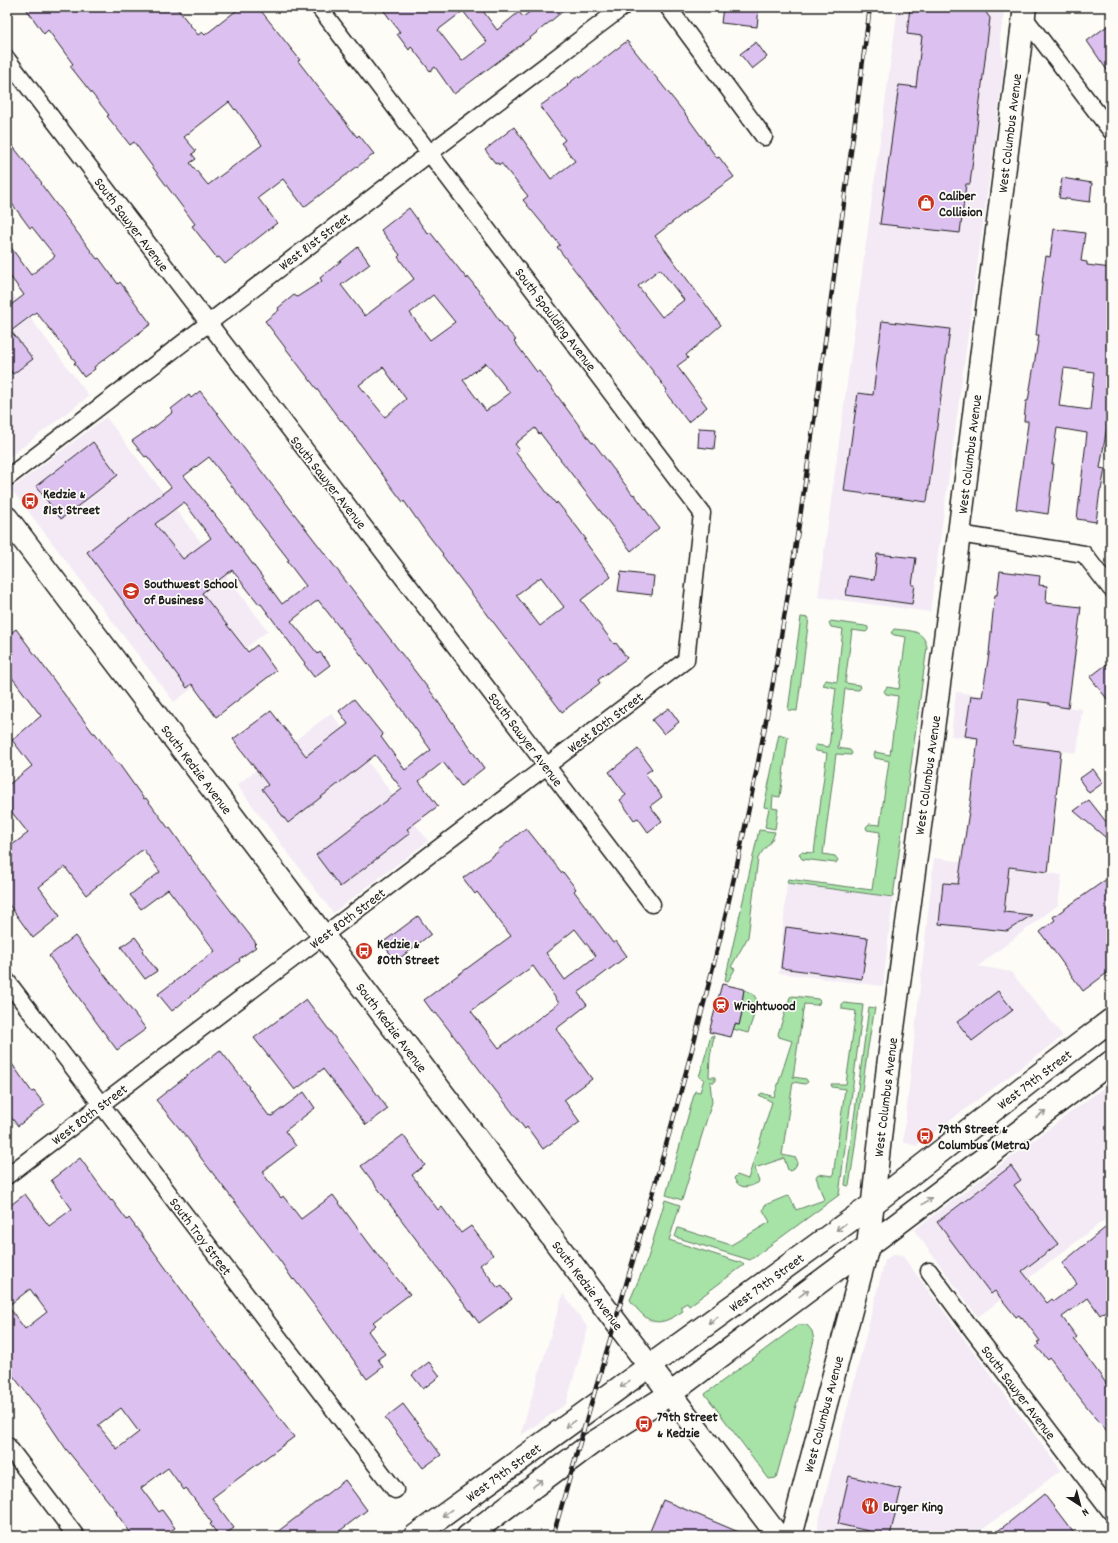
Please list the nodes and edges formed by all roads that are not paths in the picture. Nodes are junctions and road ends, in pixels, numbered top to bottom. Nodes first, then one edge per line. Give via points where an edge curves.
1 (319, 7) edge
2 (623, 7) edge
3 (668, 7) edge
4 (1021, 10) edge
5 (7, 59) edge
6 (1111, 131) edge
7 (764, 137) dead end
8 (430, 153) junction
9 (207, 323) junction
10 (7, 478) edge
11 (7, 518) edge
12 (959, 534) junction
13 (1111, 589) edge
14 (686, 660) joint
15 (547, 766) junction
16 (652, 904) dead end
17 (323, 936) junction
18 (7, 981) edge
19 (1111, 1020) edge
20 (1111, 1062) edge
21 (101, 1104) junction
22 (7, 1176) edge
23 (872, 1204) junction
24 (868, 1246) junction
25 (929, 1271) dead end
26 (649, 1366) junction
27 (670, 1394) junction
28 (7, 1445) edge
29 (395, 1490) dead end
30 (1111, 1512) edge
31 (76, 1536) edge
32 (415, 1536) edge
33 (468, 1536) edge
34 (778, 1536) edge
35 (791, 1536) edge

1 - 8 street, South Spaulding Avenue
2 - 8 street, West 81st Street
3 - 7 street
4 - 6 street
4 - 12 main road, West Columbus Avenue
5 - 9 street, South Sawyer Avenue
8 - 9 street, West 81st Street
8 - 14 street, South Spaulding Avenue via 702,513
9 - 10 street, West 81st Street
9 - 15 street, South Sawyer Avenue
11 - 17 main road, South Kedzie Avenue
12 - 13 street via 1084,554
12 - 23 main road, West Columbus Avenue
14 - 15 street, West 80th Street
15 - 16 street, South Sawyer Avenue
15 - 17 street, West 80th Street
17 - 21 street, West 80th Street
17 - 26 main road, South Kedzie Avenue
18 - 21 street, South Troy Street
19 - 23 main road, West 79th Street
24 -> 20 main road
21 - 22 street, West 80th Street
21 - 29 street, South Troy Street
23 - 24 main road, West Columbus Avenue
23 -> 26 main road, West 79th Street
27 -> 24 main road
24 - 35 main road, West Columbus Avenue
25 - 30 street, South Sawyer Avenue
26 - 27 main road, South Kedzie Avenue
26 -> 32 main road, West 79th Street
33 -> 27 main road via 591,1444
27 - 34 main road, South Kedzie Avenue
28 - 31 street

